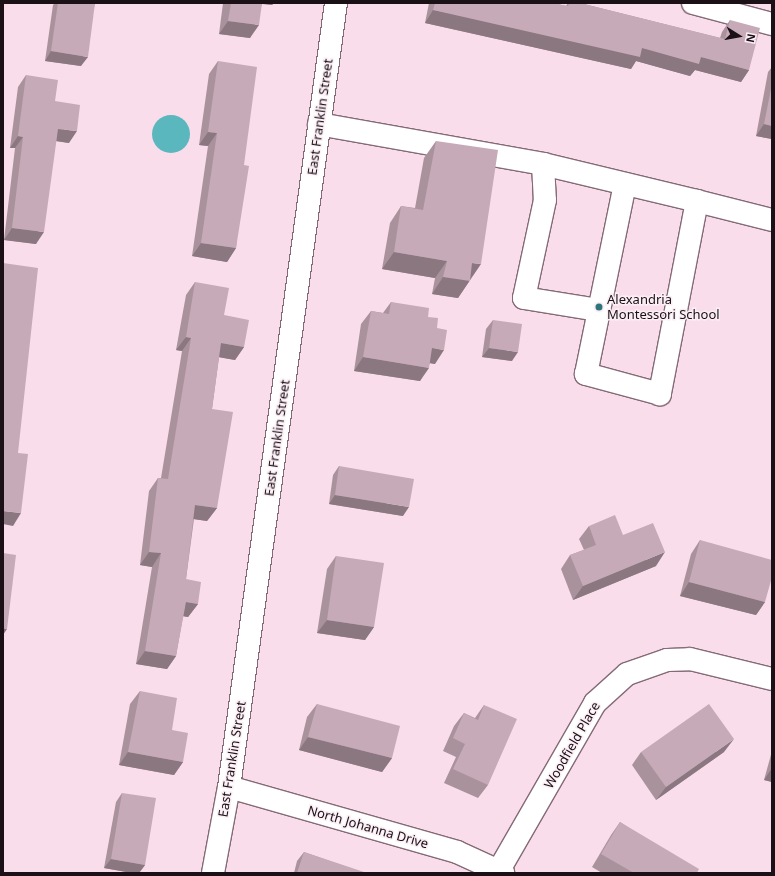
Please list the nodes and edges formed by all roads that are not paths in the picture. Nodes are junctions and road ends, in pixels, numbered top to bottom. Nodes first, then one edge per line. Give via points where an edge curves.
1 (336, 3) edge
2 (693, 3) edge
3 (765, 16) edge
4 (319, 124) junction
5 (543, 164) junction
6 (625, 184) junction
7 (697, 201) junction
8 (772, 220) edge
9 (599, 310) junction
10 (772, 679) edge
11 (229, 787) junction
12 (501, 872) edge
13 (213, 873) edge

1 - 4 street, East Franklin Street
2 - 3 street
4 - 5 street
4 - 11 street, East Franklin Street
5 - 6 street
5 - 9 street via 545,200 524,298
6 - 7 street
6 - 9 street
7 - 8 street
7 - 9 street via 662,394 586,377
10 - 12 street, Woodfield Place via 690,659 667,660 627,674 595,703
11 - 12 street, North Johanna Drive via 457,852
11 - 13 street, East Franklin Street

